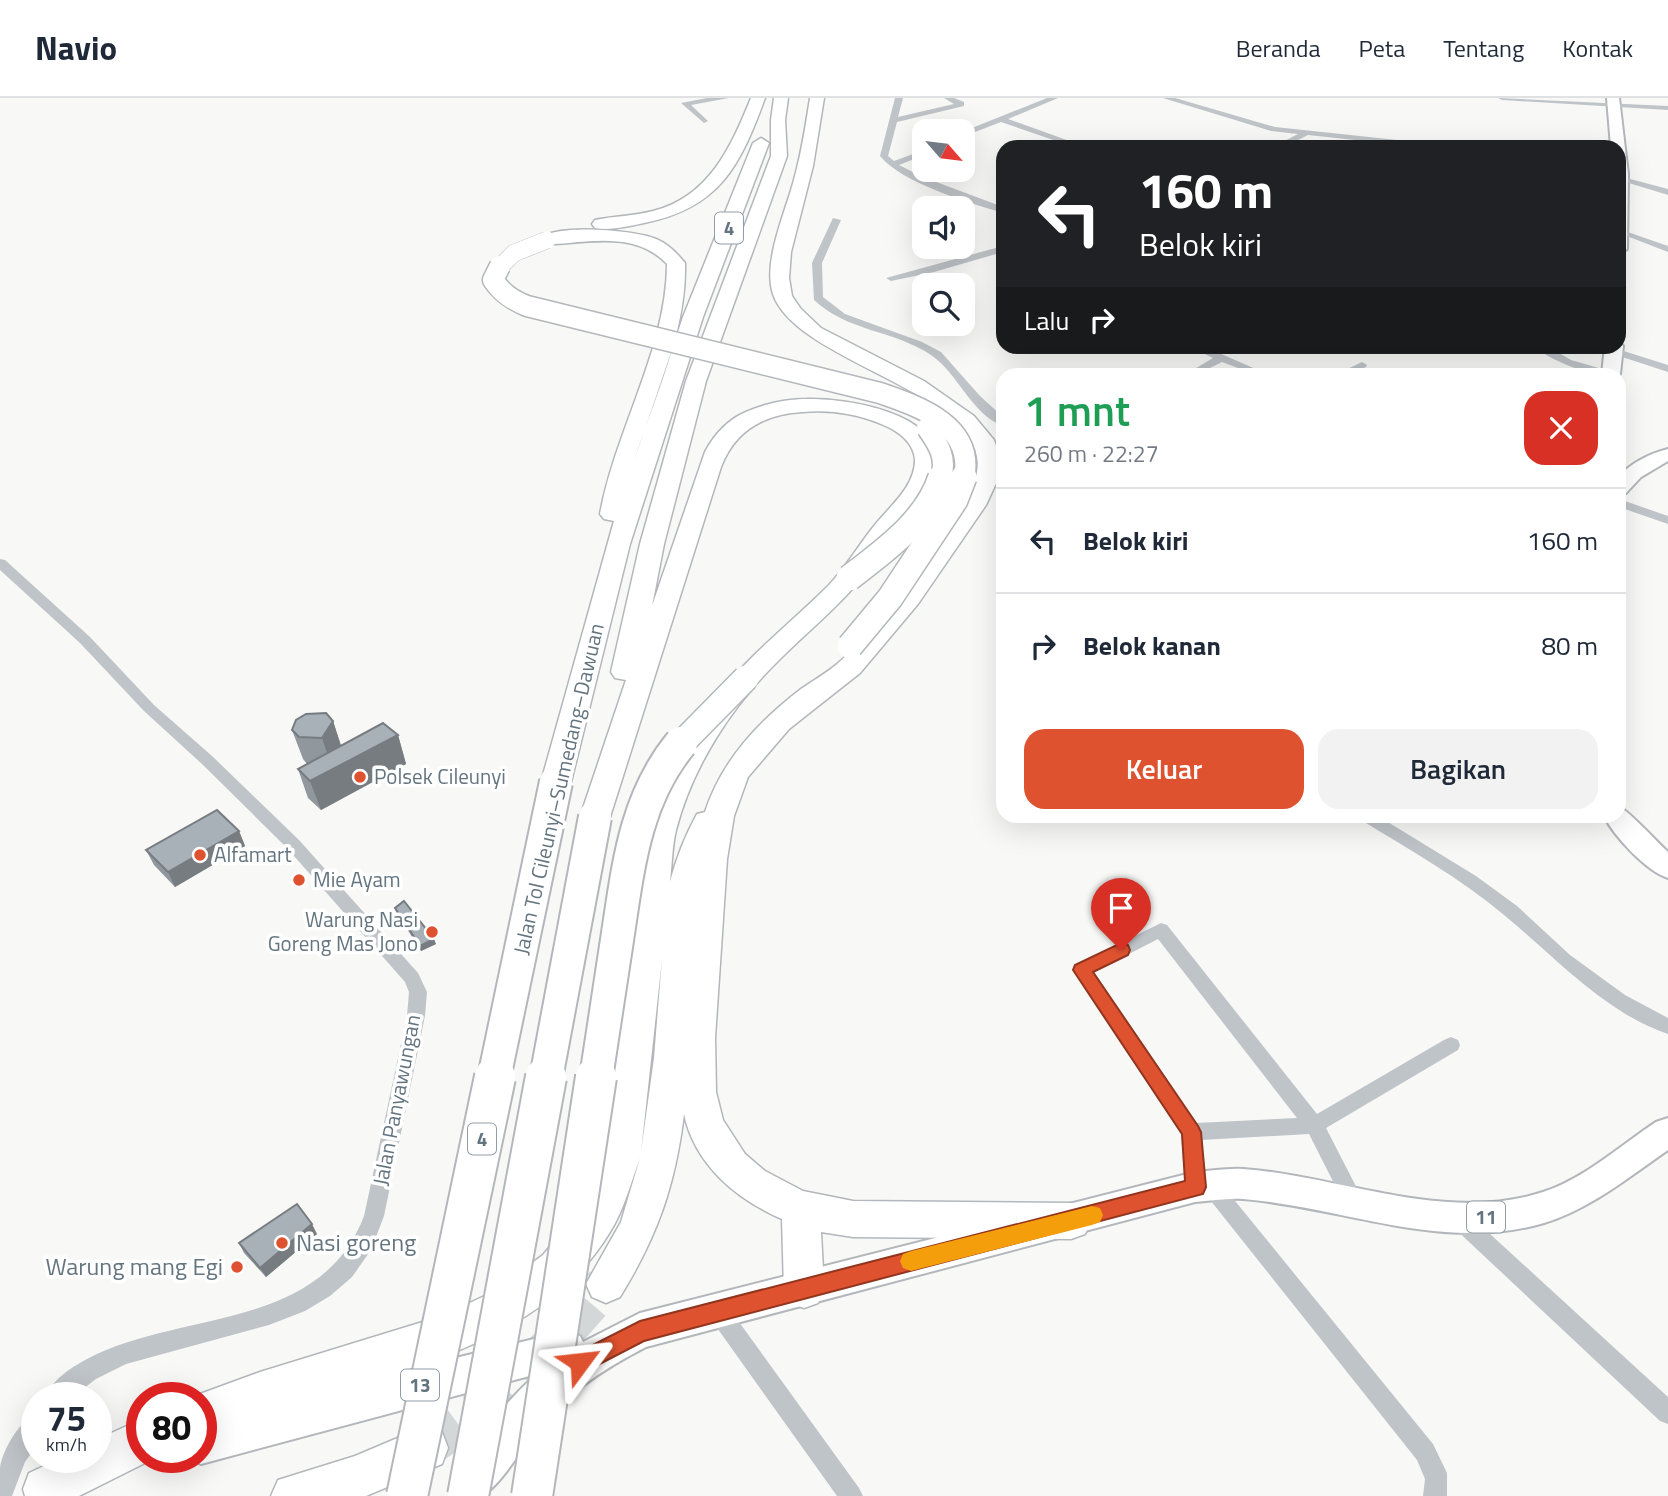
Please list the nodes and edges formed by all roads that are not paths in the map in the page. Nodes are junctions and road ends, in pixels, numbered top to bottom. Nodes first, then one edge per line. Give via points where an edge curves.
1 (724, 98) edge
2 (758, 98) edge
3 (766, 98) edge
4 (781, 98) edge
5 (817, 98) edge
6 (899, 98) edge
7 (948, 98) edge
8 (1054, 98) edge
9 (1167, 98) edge
10 (1502, 98) edge
11 (1517, 99) edge
12 (1613, 101) edge
13 (1668, 108) edge
14 (999, 120) junction
15 (704, 121) dead end
16 (892, 121) junction
17 (975, 130) edge
18 (1307, 132) junction
19 (1060, 140) edge
20 (1291, 140) edge
21 (1380, 140) edge
22 (1617, 140) edge
23 (912, 157) edge
24 (891, 165) junction
25 (1626, 173) edge
26 (1668, 192) edge
27 (996, 207) edge
28 (836, 220) dead end
29 (1626, 233) edge
30 (543, 238) junction
31 (1668, 249) edge
32 (996, 250) edge
33 (891, 278) dead end
34 (1626, 353) edge
35 (1218, 354) edge
36 (1223, 354) edge
37 (1552, 354) edge
38 (1362, 365) dead end
39 (1199, 368) edge
40 (1240, 368) edge
41 (1355, 368) edge
42 (1589, 368) edge
43 (1668, 369) edge
44 (996, 416) edge
45 (1668, 455) edge
46 (634, 465) junction
47 (1626, 465) edge
48 (1642, 467) junction
49 (1626, 479) edge
50 (1626, 505) edge
51 (1668, 520) edge
52 (0, 562) edge
53 (849, 578) junction
54 (746, 678) junction
55 (813, 693) junction
56 (595, 817) junction
57 (1379, 823) edge
58 (1622, 823) edge
59 (1668, 868) edge
60 (1668, 1027) edge
61 (1451, 1045) dead end
62 (683, 1069) junction
63 (1314, 1125) junction
64 (1191, 1132) junction
65 (1668, 1132) edge
66 (1203, 1187) junction
67 (1354, 1202) junction
68 (801, 1210) junction
69 (1456, 1217) junction
70 (1070, 1221) junction
71 (606, 1284) tunnel mouth
72 (804, 1289) junction
73 (719, 1311) junction
74 (640, 1331) junction
75 (70, 1382) edge
76 (217, 1409) edge
77 (1668, 1413) edge
78 (217, 1441) edge
79 (21, 1448) edge
80 (426, 1448) tunnel mouth
81 (126, 1449) edge
82 (126, 1467) edge
83 (33, 1493) edge
84 (0, 1496) edge
85 (294, 1496) edge
86 (407, 1496) edge
87 (468, 1496) edge
88 (532, 1496) edge
89 (851, 1496) edge
90 (1435, 1496) edge

1 - 15 street via 685,103
2 - 30 highway via 713,184 691,202 648,217
3 - 46 highway, 4 via 758,155
4 - 56 highway, Jalan Tol Cileunyi–Sumedang–Dawuan / 4 via 776,118 779,156 695,381 652,544
5 - 55 highway via 783,258 781,291 790,309 814,331 934,396 970,422 986,442 990,459 989,480 980,498 897,614 849,668
6 - 16 street
7 - 16 street via 961,104
8 - 14 street
9 - 18 street via 1247,123
10 - 11 street
11 - 12 street
12 - 13 street
12 - 22 highway
14 - 17 street
14 - 19 street
16 - 24 street via 884,156
18 - 20 street
18 - 21 street
23 - 24 street
24 - 27 street
25 - 26 street
28 - 44 street via 817,263 818,298 868,327 937,354
29 - 31 street
30 - 46 highway via 627,237 662,248 676,263 676,287
30 - 53 highway, bridge via 498,251 478,270 479,291 489,301 523,316 854,396 910,416 929,429 946,458 938,490 898,537
30 - 55 highway, bridge via 513,254 496,270 493,280 510,299 880,393 928,412 961,441 967,471 955,499 883,608
32 - 33 street
34 - 43 street
35 - 39 street
36 - 40 street
37 - 42 street
38 - 41 street
45 - 48 highway
46 - 86 highway, Jalan Tol Cileunyi–Sumedang–Dawuan / 4, bridge via 556,782
47 - 48 highway
48 - 49 highway
50 - 51 street
52 - 75 street, Jalan Panyawungan via 293,844 412,978 418,992 373,1216 362,1247 333,1282 289,1309 117,1355
53 - 54 highway
53 - 56 highway, bridge via 919,485 926,456 921,444 894,422 835,406 774,410 737,426 715,455
54 - 76 highway, bridge via 695,749 660,832 626,1128 617,1174 599,1216 565,1260 519,1298 477,1323 417,1348
54 - 88 highway, bridge via 676,748 643,808 636,832
55 - 62 highway via 769,733 734,777 691,858 684,889
56 - 87 highway, Jalan Tol Cileunyi–Sumedang–Dawuan / 4, bridge
57 - 60 street via 1470,880 1619,1000
58 - 59 highway
61 - 63 street
62 - 68 highway via 722,1156 768,1196
62 - 71 highway via 640,1223
63 - 64 street
63 - 64 street via 1161,930 1082,970
63 - 67 street
64 - 66 street
65 - 69 highway, 11 via 1545,1207 1503,1216
66 - 67 highway, 11 via 1241,1184
66 - 70 highway, 11
66 - 90 street via 1425,1452 1438,1484
67 - 69 highway, 11
68 - 70 highway via 853,1219
68 - 72 highway
69 - 77 street
70 - 72 highway, 11
72 - 73 highway, 11
73 - 74 highway, 11
73 - 89 street
74 - 78 highway, 13
74 - 87 highway, 11 via 580,1362 535,1402 499,1445
79 - 84 street
80 - 85 highway via 355,1478
81 - 83 highway
82 - 83 highway

